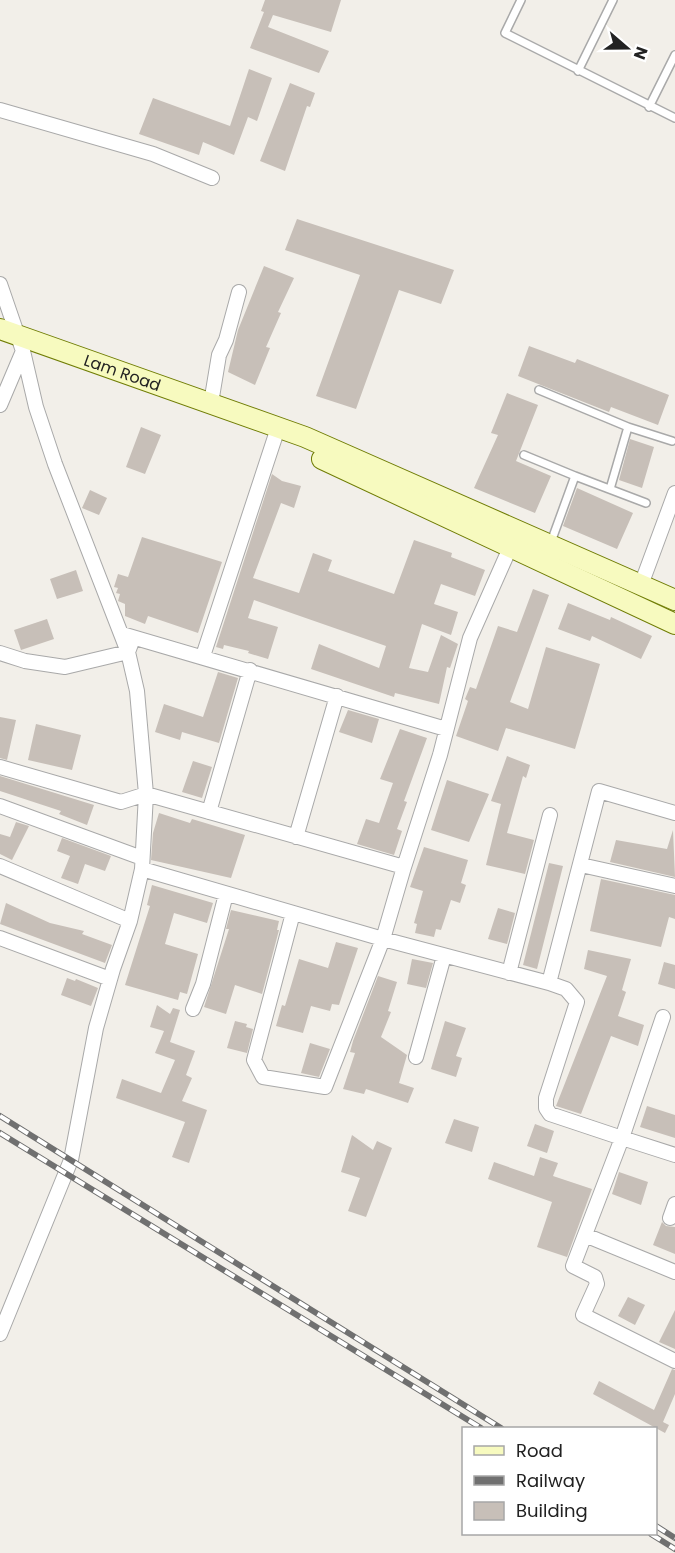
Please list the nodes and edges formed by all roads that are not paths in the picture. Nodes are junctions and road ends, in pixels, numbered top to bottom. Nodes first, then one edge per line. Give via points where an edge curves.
1 (521, 0) edge
2 (613, 0) edge
3 (675, 55) edge
4 (578, 71) junction
5 (650, 107) junction
6 (0, 110) edge
7 (675, 118) edge
8 (212, 178) dead end
9 (0, 284) edge
10 (239, 292) dead end
11 (0, 329) edge
12 (21, 344) junction
13 (539, 390) dead end
14 (211, 403) junction
15 (0, 405) edge
16 (247, 416) junction
17 (628, 427) junction
18 (276, 434) junction
19 (672, 441) dead end
20 (524, 454) dead end
21 (575, 476) junction
22 (610, 489) junction
23 (675, 493) edge
24 (646, 503) dead end
25 (514, 539) junction
26 (550, 545) junction
27 (641, 585) junction
28 (675, 600) edge
29 (675, 624) edge
30 (128, 635) junction
31 (128, 652) junction
32 (0, 653) edge
33 (203, 656) junction
34 (250, 670) junction
35 (337, 696) junction
36 (446, 729) junction
37 (0, 767) edge
38 (146, 794) junction
39 (0, 806) edge
40 (209, 812) junction
41 (675, 813) edge
42 (550, 815) dead end
43 (296, 837) junction
44 (142, 864) junction
45 (581, 865) junction
46 (0, 866) edge
47 (404, 867) junction
48 (675, 886) edge
49 (226, 894) junction
50 (293, 913) junction
51 (130, 921) junction
52 (0, 938) edge
53 (383, 939) junction
54 (444, 956) junction
55 (509, 973) junction
56 (110, 979) junction
57 (549, 983) junction
58 (192, 1009) dead end
59 (663, 1017) dead end
60 (416, 1057) dead end
61 (621, 1138) junction
62 (675, 1155) edge
63 (675, 1204) edge
64 (670, 1218) dead end
65 (585, 1235) junction
66 (675, 1272) edge
67 (0, 1334) edge
68 (675, 1361) edge

1 - 4 lane via 505,33
2 - 4 lane
3 - 5 lane
4 - 5 lane
5 - 7 lane
6 - 8 street via 153,154
9 - 12 street
10 - 14 street via 219,355
11 - 12 main road, Lam Road
12 - 14 main road, Lam Road
12 - 15 street
12 - 30 street via 36,407 56,464
13 - 17 lane
14 - 16 main road, Lam Road
16 - 18 main road
16 - 25 main road via 305,437
17 - 19 lane
17 - 22 lane
18 - 25 main road via 297,447
18 - 33 street
20 - 21 lane
21 - 22 lane
21 - 26 lane
22 - 24 lane
23 - 27 street
25 - 26 main road
25 - 29 main road
25 - 36 street via 470,638
26 - 27 main road
27 - 28 main road
30 - 31 street
30 - 33 street
31 - 32 street via 65,667
31 - 38 street via 137,691
33 - 34 street
34 - 35 street
34 - 40 street
35 - 36 street
35 - 43 street
36 - 47 street
37 - 38 street via 121,802
38 - 40 street
38 - 44 street
39 - 44 street
40 - 43 street
41 - 45 street via 599,791
42 - 55 street
43 - 47 street
44 - 49 street
44 - 51 street
45 - 48 street
45 - 57 street
46 - 51 street
47 - 53 street
49 - 50 street
49 - 58 street via 203,984
50 - 53 street
50 - 53 street via 254,1060 263,1077 325,1087
51 - 56 street
52 - 56 street
53 - 54 street
54 - 55 street
54 - 60 street
55 - 57 street
56 - 67 street via 96,1028 71,1160
57 - 61 street via 566,989 577,1002 546,1108 550,1114
59 - 61 street
61 - 62 street
61 - 65 street
63 - 64 street
65 - 66 street
65 - 68 street via 573,1266 595,1278 597,1284 583,1315

